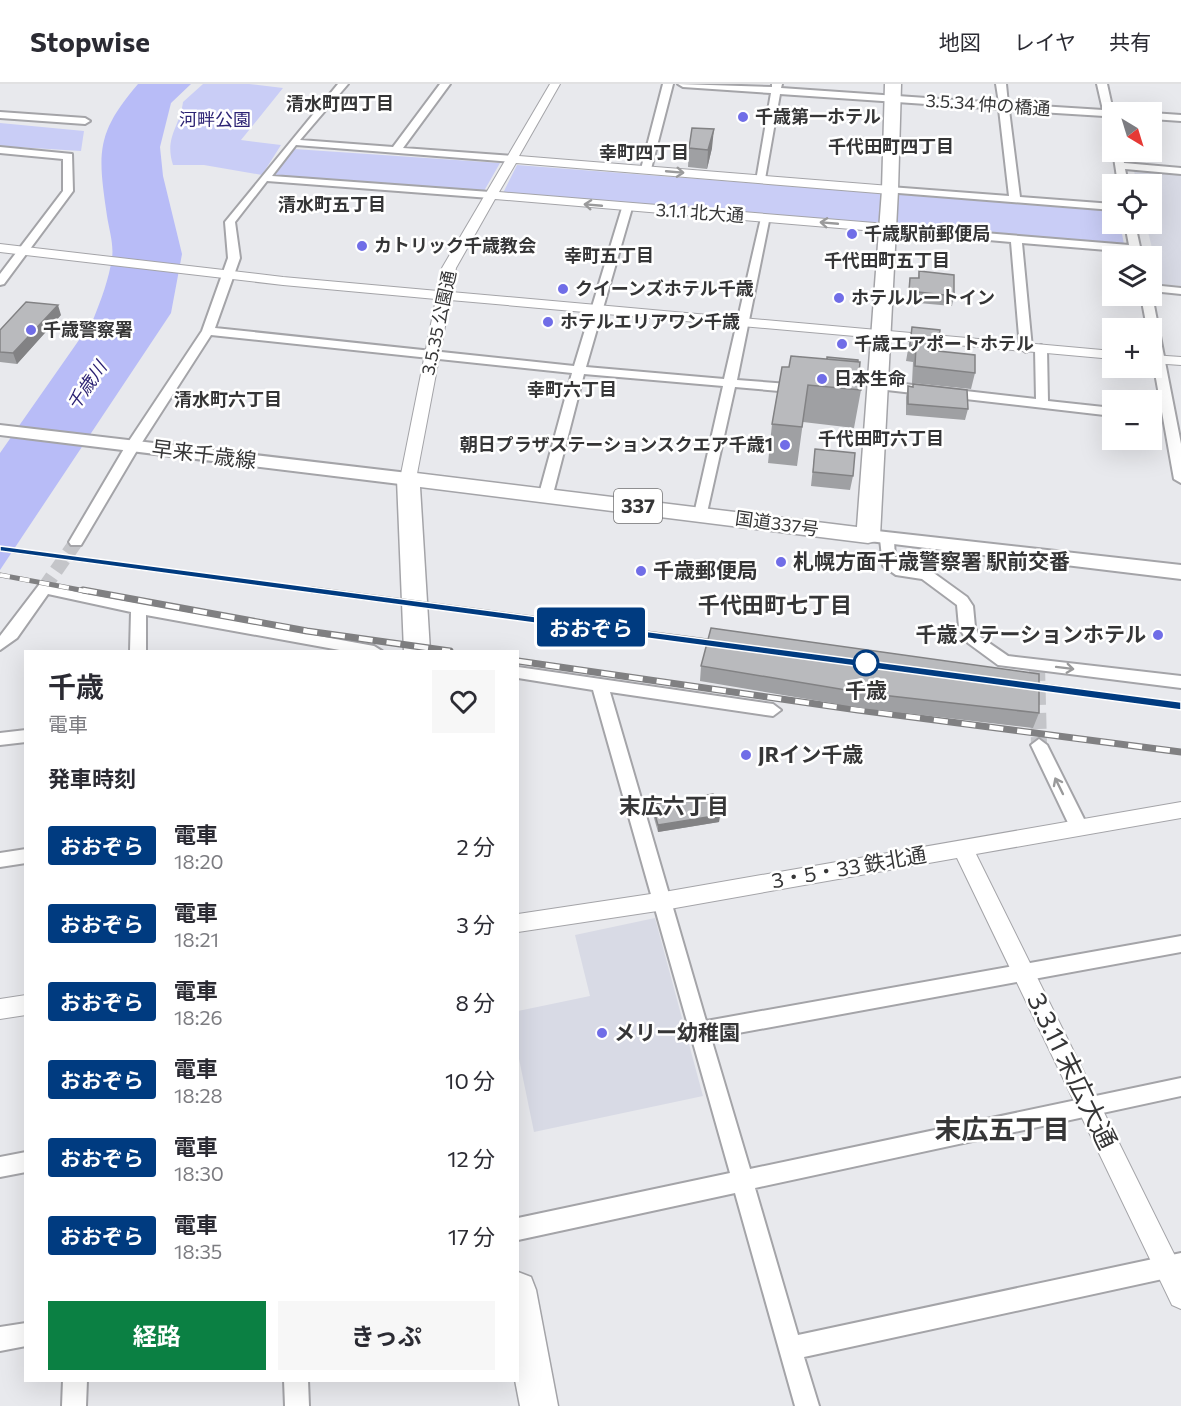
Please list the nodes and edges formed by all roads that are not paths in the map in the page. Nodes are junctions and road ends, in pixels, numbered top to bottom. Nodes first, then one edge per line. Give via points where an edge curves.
1 (343, 84) edge
2 (445, 84) edge
3 (555, 84) edge
4 (668, 84) edge
5 (683, 84) edge
6 (1001, 84) edge
7 (1102, 84) edge
8 (776, 87) edge
9 (893, 91) edge
10 (1108, 102) edge
11 (1003, 106) junction
12 (1102, 112) edge
13 (0, 115) edge
14 (1162, 117) edge
15 (1181, 118) edge
16 (85, 121) dead end
17 (293, 142) junction
18 (0, 150) edge
19 (396, 150) junction
20 (512, 159) junction
21 (1119, 162) edge
22 (1120, 166) junction
23 (646, 170) junction
24 (1181, 171) edge
25 (1121, 174) edge
26 (264, 178) junction
27 (760, 179) junction
28 (890, 190) junction
29 (490, 195) junction
30 (1015, 199) junction
31 (1102, 206) edge
32 (627, 208) junction
33 (766, 218) junction
34 (887, 228) junction
35 (1016, 238) junction
36 (0, 248) edge
37 (1102, 249) edge
38 (25, 250) junction
39 (227, 274) junction
40 (0, 282) edge
41 (1162, 289) edge
42 (1181, 291) edge
43 (445, 295) junction
44 (595, 310) junction
45 (743, 323) junction
46 (208, 331) junction
47 (881, 335) junction
48 (1034, 348) junction
49 (432, 353) junction
50 (1102, 354) edge
51 (1162, 359) edge
52 (1181, 361) edge
53 (579, 370) junction
54 (1161, 378) edge
55 (730, 382) junction
56 (820, 391) edge
57 (873, 392) junction
58 (1042, 404) junction
59 (1102, 411) edge
60 (1162, 417) edge
61 (1170, 418) junction
62 (0, 430) edge
63 (125, 446) junction
64 (408, 479) junction
65 (1181, 479) edge
66 (546, 494) junction
67 (701, 514) junction
68 (877, 537) junction
69 (76, 543) tunnel mouth
70 (1181, 572) edge
71 (139, 607) junction
72 (0, 645) edge
73 (138, 650) edge
74 (369, 650) edge
75 (417, 650) edge
76 (519, 673) edge
77 (1181, 682) edge
78 (600, 686) junction
79 (773, 710) dead end
80 (24, 736) edge
81 (0, 739) edge
82 (1039, 745) tunnel mouth
83 (1181, 810) edge
84 (1079, 827) junction
85 (962, 847) junction
86 (24, 856) edge
87 (0, 860) edge
88 (663, 901) junction
89 (519, 923) edge
90 (1181, 944) edge
91 (1023, 973) junction
92 (24, 1005) edge
93 (0, 1009) edge
94 (701, 1031) junction
95 (1181, 1087) edge
96 (1088, 1105) junction
97 (24, 1162) edge
98 (0, 1167) edge
99 (744, 1180) junction
100 (519, 1229) edge
101 (1174, 1265) edge
102 (519, 1296) edge
103 (1181, 1296) edge
104 (24, 1334) edge
105 (0, 1339) edge
106 (791, 1348) junction
107 (75, 1382) edge
108 (296, 1382) edge
109 (74, 1406) edge
110 (297, 1406) edge
111 (539, 1406) edge
112 (807, 1406) edge

1 - 17 street
2 - 19 street
3 - 20 street, 3.5.35 公園通
4 - 23 street via 652,134
5 - 8 street, 3.5.34 仲の橋通
6 - 11 street
7 - 10 street
8 - 9 street, 3.5.34 仲の橋通
8 - 27 street
9 - 11 street, 3.5.34 仲の橋通
9 - 28 highway
11 - 12 street, 3.5.34 仲の橋通
11 - 30 street
13 - 16 street
14 - 15 street
17 - 19 street, 3.1.1 北大通
17 - 26 street
18 - 38 street via 68,156 68,191
19 - 20 street, 3.1.1 北大通
20 - 23 street, 3.1.1 北大通
20 - 29 street, 3.5.35 公園通
21 - 22 street
22 - 24 street
22 - 25 street
23 -> 27 street, 3.1.1 北大通
26 - 29 street, 3.1.1 北大通
26 - 39 street via 231,222 234,258
27 - 28 street, 3.1.1 北大通
28 - 30 street, 3.1.1 北大通
28 - 34 highway
32 -> 29 street, 3.1.1 北大通
29 - 43 street, 3.5.35 公園通 via 449,268
30 - 31 street, 3.1.1 北大通
32 - 33 street, 3.1.1 北大通
32 - 44 street
34 -> 33 street, 3.1.1 北大通
33 - 45 street
34 - 35 street, 3.1.1 北大通
34 - 47 highway
35 - 37 street, 3.1.1 北大通
35 - 48 street
36 - 38 street
38 - 39 street
38 - 40 street
39 - 43 street
39 - 46 street
41 - 42 street
43 - 44 street
43 - 49 street, 3.5.35 公園通
44 - 45 street
44 - 53 street
45 - 47 street
45 - 55 street
46 - 49 street
46 - 63 street
47 - 48 street
47 - 57 highway
48 - 50 street
48 - 58 street
49 - 53 street
49 - 64 street, 3.5.35 公園通
51 - 52 street
53 - 55 street
53 - 66 street
54 - 61 street
55 - 56 street
55 - 67 street
57 - 58 street
57 - 68 highway
58 - 59 street
60 - 61 street
61 - 65 street
62 - 63 main road, 早来千歳線
63 - 64 main road, 早来千歳線
63 - 69 street
64 - 66 highway, 国道337号 / 337
64 - 75 highway
66 - 67 highway, 国道337号 / 337
67 - 68 highway, 国道337号 / 337
68 - 70 main road
68 -> 77 street via 888,563 901,572 926,574 962,601 973,639 1004,661
71 - 72 street via 44,588
71 - 73 street
71 - 74 street
76 - 78 street
78 - 79 street
78 - 88 street
80 - 81 street
84 -> 82 street
83 - 84 street, 3・5・33 鉄北通
84 - 85 street, 3・5・33 鉄北通
85 - 88 street, 3・5・33 鉄北通
85 - 91 street, 3.3.11 末広大通
86 - 87 street
88 - 89 street, 3・5・33 鉄北通
88 - 94 street
90 - 91 street
91 - 94 street
91 - 96 street, 3.3.11 末広大通
92 - 93 street
94 - 99 street
95 - 96 street
96 - 99 street
96 - 101 street, 3.3.11 末広大通
97 - 98 street
99 - 100 street
99 - 106 street
101 - 103 street, 3.3.11 末広大通
101 - 106 street
102 - 111 highway
104 - 105 street
106 - 112 street
107 - 109 street
108 - 110 street

